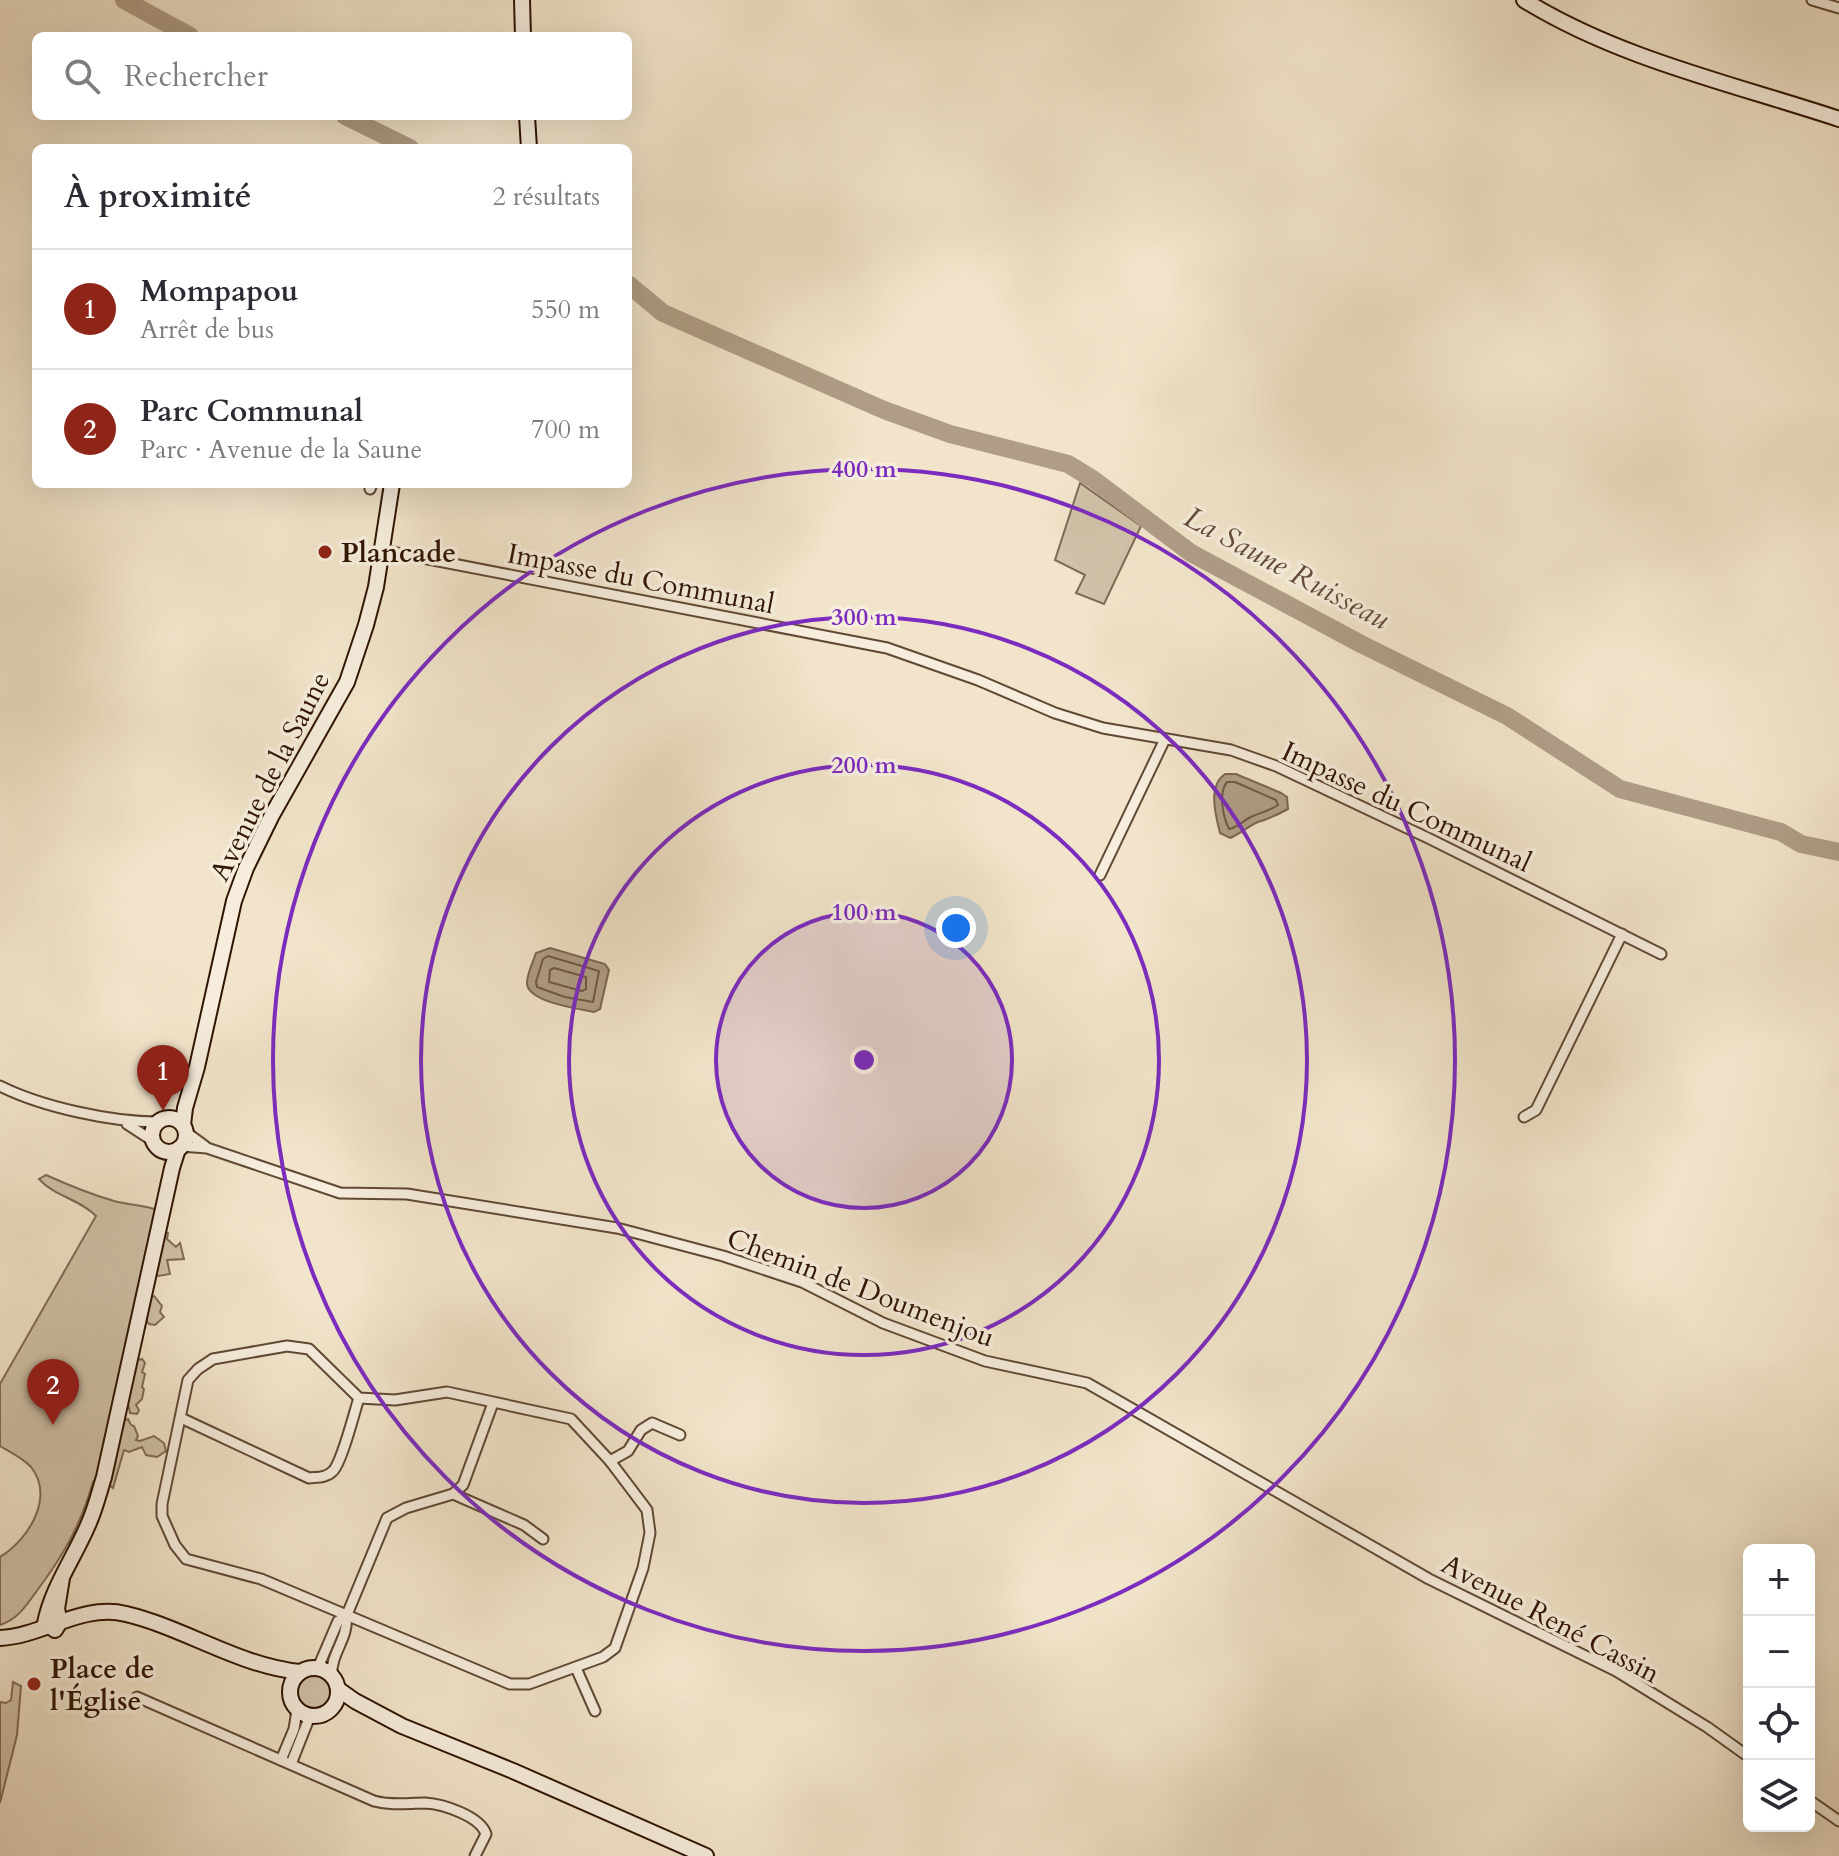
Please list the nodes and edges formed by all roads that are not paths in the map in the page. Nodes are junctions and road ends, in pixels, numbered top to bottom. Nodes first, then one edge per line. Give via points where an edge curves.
1 (522, 0) edge
2 (1524, 0) edge
3 (1812, 0) edge
4 (1839, 8) edge
5 (523, 32) edge
6 (1839, 119) edge
7 (527, 120) edge
8 (529, 144) edge
9 (391, 488) edge
10 (381, 550) junction
11 (1165, 739) junction
12 (1100, 875) dead end
13 (1622, 934) junction
14 (1661, 954) dead end
15 (0, 1086) edge
16 (189, 1091) junction
17 (1524, 1117) dead end
18 (162, 1120) junction
19 (121, 1121) junction
20 (182, 1138) junction
21 (156, 1145) junction
22 (169, 1185) junction
23 (359, 1398) junction
24 (493, 1403) junction
25 (181, 1418) junction
26 (680, 1435) dead end
27 (610, 1461) junction
28 (453, 1494) junction
29 (1329, 1522) joint
30 (543, 1539) dead end
31 (346, 1617) junction
32 (54, 1626) junction
33 (0, 1638) edge
34 (0, 1645) edge
35 (239, 1656) junction
36 (576, 1668) junction
37 (308, 1670) junction
38 (335, 1682) junction
39 (290, 1692) junction
40 (137, 1697) dead end
41 (332, 1708) junction
42 (297, 1710) junction
43 (595, 1711) dead end
44 (312, 1716) junction
45 (386, 1718) junction
46 (1743, 1753) edge
47 (286, 1762) junction
48 (1815, 1804) edge
49 (1839, 1821) edge
50 (475, 1856) edge
51 (706, 1856) edge

1 - 5 street
2 - 6 street via 1640,55
3 - 4 street
7 - 8 street
9 - 10 street, Avenue de la Saune
10 - 11 street, Impasse du Communal via 887,648 1055,713
10 - 16 street, Avenue de la Saune via 366,625 347,682 272,815 238,890
11 - 12 street
11 - 13 street, Impasse du Communal via 1209,744 1276,766
13 - 14 street, Impasse du Communal
13 - 17 street via 1536,1110
15 - 19 street
16 - 18 street, Avenue de la Saune via 177,1110
16 - 20 street, Avenue de la Saune
18 - 19 street
18 - 20 street via 179,1121
18 - 21 street via 152,1130
19 - 21 street
20 - 21 street via 166,1151
20 - 22 street, Avenue de la Saune
20 - 29 street, Chemin de Doumenjou via 340,1193 407,1194 617,1228 802,1282 883,1323 985,1361 1087,1383
21 - 22 street, Avenue de la Saune
22 - 32 street, Avenue de la Saune via 104,1477 62,1578
23 - 24 street via 395,1400 447,1392
23 - 25 street via 309,1349 287,1346 213,1359 198,1369 188,1380
23 - 25 street via 339,1461 323,1477 309,1478
24 - 27 street via 571,1419
24 - 28 street via 463,1485
25 - 31 street via 162,1504 162,1516 180,1552 186,1559 261,1579
26 - 27 street via 652,1423 628,1451
27 - 36 street via 647,1510 650,1533 615,1648
28 - 30 street via 524,1525
28 - 31 street via 387,1518
29 - 46 street, Avenue René Cassin via 1429,1579 1616,1671
31 - 36 street via 510,1684 529,1684
31 - 37 street via 338,1621 320,1663
31 - 38 street via 331,1666
32 - 33 street
32 - 34 street
32 - 35 street via 136,1618
35 - 37 street via 282,1671
35 - 39 street
36 - 43 street
37 - 38 street
37 - 39 street via 293,1681
38 - 41 street
38 - 45 street via 347,1697
39 - 42 street
40 - 47 street
41 - 44 street
41 - 45 street
42 - 44 street
42 - 47 street
44 - 47 street
45 - 51 street
47 - 50 street via 374,1801 437,1805 471,1818 486,1834
48 - 49 street

